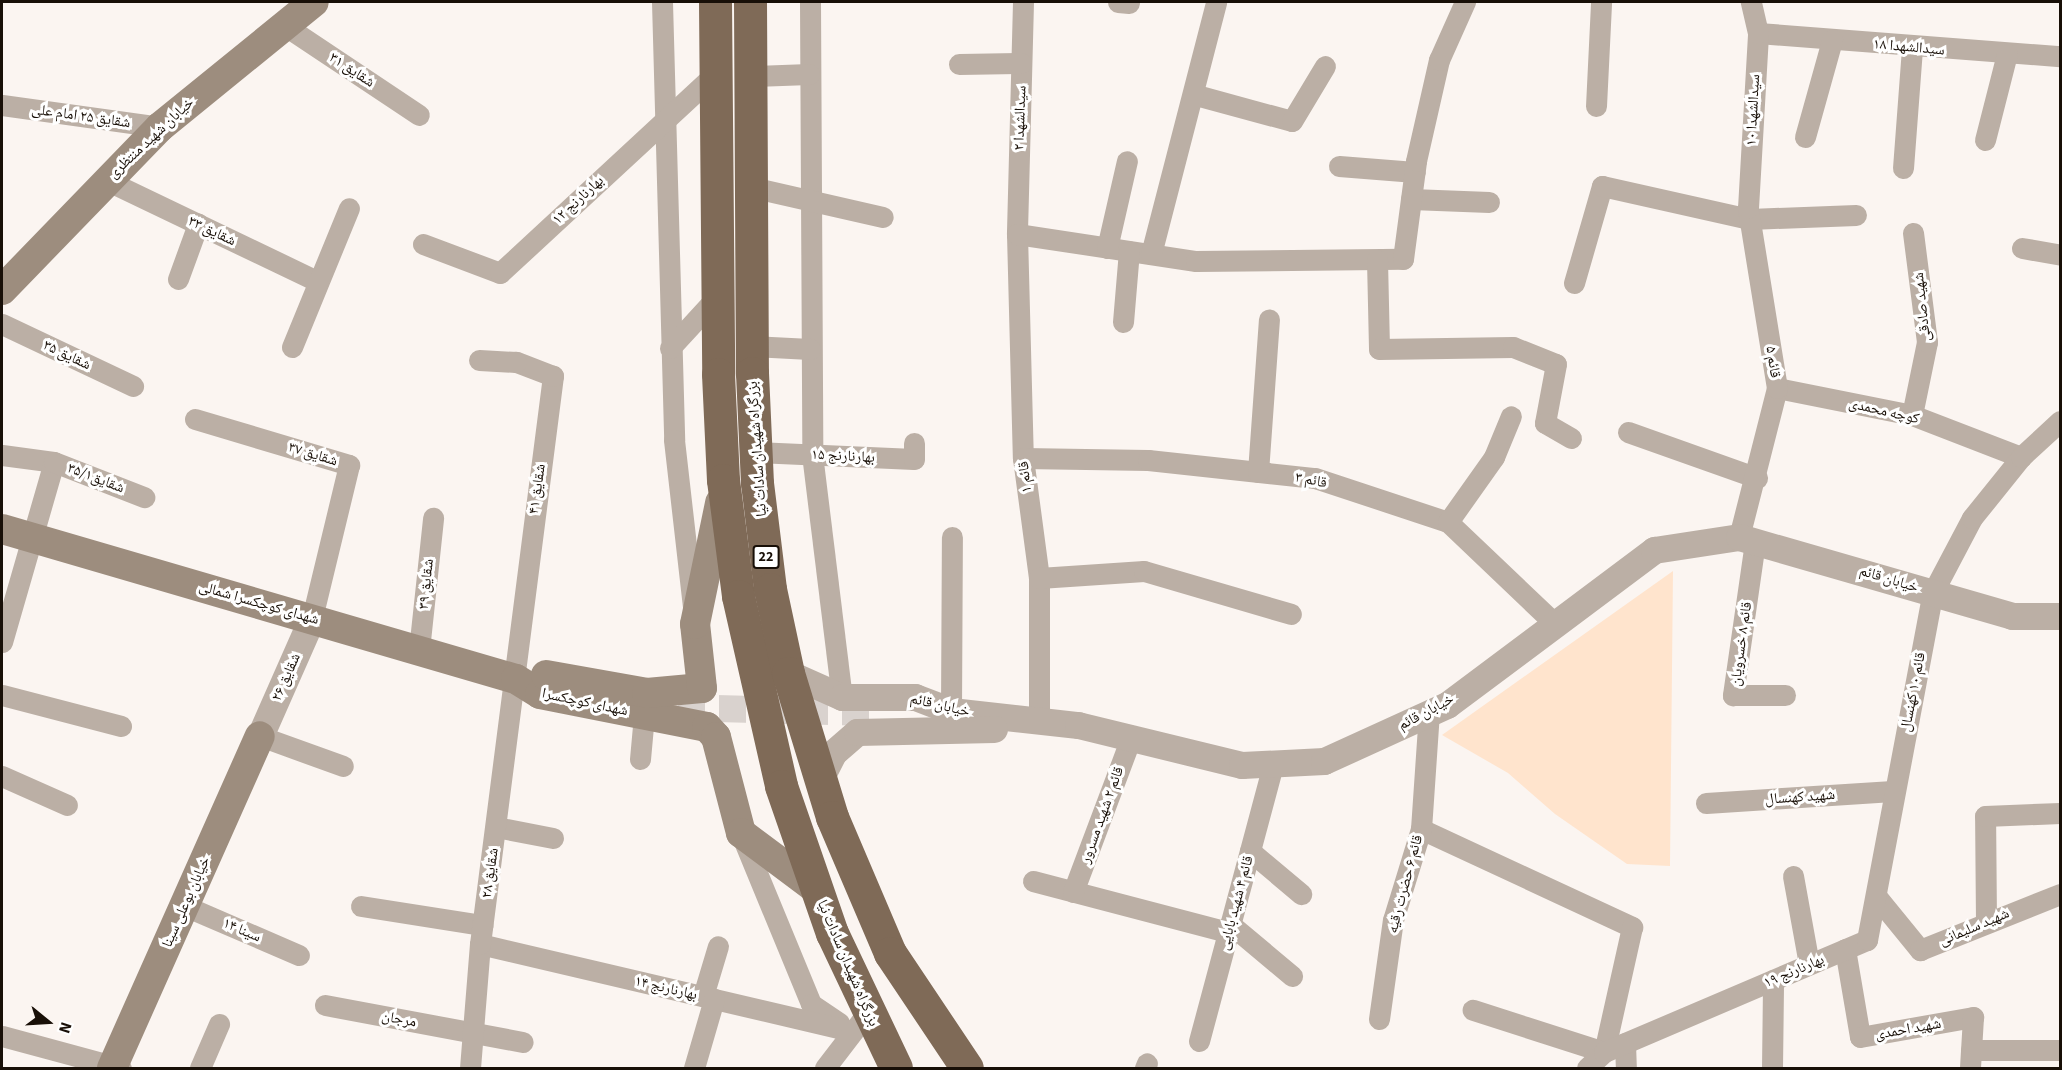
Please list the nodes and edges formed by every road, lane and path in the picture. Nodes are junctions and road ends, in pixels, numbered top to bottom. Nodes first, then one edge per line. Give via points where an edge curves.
1 (314, 2) edge
2 (662, 2) edge
3 (715, 2) edge
4 (750, 2) edge
5 (810, 2) edge
6 (1023, 2) edge
7 (1216, 2) edge
8 (1465, 2) edge
9 (1601, 2) edge
10 (1751, 2) edge
11 (284, 25) junction
12 (1758, 33) junction
13 (1832, 40) junction
14 (1912, 48) junction
15 (2007, 54) junction
16 (2061, 56) edge
17 (1021, 63) junction
18 (959, 64) dead end
19 (1325, 66) dead end
20 (716, 73) junction
21 (809, 74) junction
22 (751, 76) junction
23 (1196, 95) junction
24 (2, 105) edge
25 (1596, 106) dead end
26 (419, 115) dead end
27 (666, 119) junction
28 (160, 127) junction
29 (1805, 137) dead end
30 (1985, 140) dead end
31 (1127, 161) dead end
32 (1339, 166) dead end
33 (1903, 168) dead end
34 (1415, 172) junction
35 (106, 180) junction
36 (751, 187) junction
37 (1411, 199) junction
38 (808, 200) junction
39 (1489, 202) dead end
40 (349, 208) dead end
41 (1856, 215) dead end
42 (883, 217) dead end
43 (1750, 219) junction
44 (198, 224) junction
45 (1913, 233) dead end
46 (1017, 234) junction
47 (423, 244) dead end
48 (1107, 248) junction
49 (2022, 248) dead end
50 (1130, 251) junction
51 (1151, 255) junction
52 (2061, 255) edge
53 (1377, 260) junction
54 (178, 279) dead end
55 (317, 281) junction
56 (1574, 283) dead end
57 (2, 290) edge
58 (716, 298) junction
59 (1269, 319) dead end
60 (1123, 322) dead end
61 (2, 324) edge
62 (752, 346) junction
63 (292, 347) dead end
64 (670, 348) junction
65 (810, 349) junction
66 (479, 360) dead end
67 (133, 386) dead end
68 (1777, 388) junction
69 (1912, 415) junction
70 (1511, 416) dead end
71 (195, 419) dead end
72 (2061, 421) edge
73 (1628, 432) dead end
74 (1571, 438) dead end
75 (914, 443) dead end
76 (755, 452) junction
77 (812, 454) junction
78 (2, 455) edge
79 (2021, 457) junction
80 (1023, 458) junction
81 (54, 462) junction
82 (1258, 472) junction
83 (1757, 478) junction
84 (723, 480) junction
85 (144, 497) dead end
86 (433, 518) dead end
87 (1448, 522) junction
88 (15, 532) edge
89 (952, 537) dead end
90 (1747, 540) junction
91 (1039, 578) junction
92 (1933, 592) junction
93 (1291, 614) dead end
94 (2061, 616) edge
95 (312, 618) junction
96 (1554, 622) junction
97 (695, 624) junction
98 (2, 642) edge
99 (419, 650) junction
100 (788, 673) junction
101 (516, 678) junction
102 (2, 695) edge
103 (1785, 695) dead end
104 (842, 697) junction
105 (646, 704) junction
106 (951, 711) junction
107 (871, 712) tunnel mouth
108 (1429, 713) junction
109 (1039, 719) junction
110 (121, 726) dead end
111 (260, 736) junction
112 (1131, 738) junction
113 (640, 759) dead end
114 (1273, 764) junction
115 (343, 766) dead end
116 (2, 776) edge
117 (819, 781) junction
118 (1893, 791) junction
119 (1706, 803) dead end
120 (67, 805) dead end
121 (2061, 813) edge
122 (496, 827) junction
123 (1421, 829) junction
124 (741, 833) junction
125 (553, 838) dead end
126 (1250, 851) junction
127 (1793, 876) dead end
128 (1033, 882) dead end
129 (816, 889) junction
130 (1074, 892) junction
131 (1301, 894) dead end
132 (2061, 894) edge
133 (1876, 896) junction
134 (185, 906) junction
135 (361, 906) dead end
136 (1986, 921) junction
137 (1229, 928) junction
138 (482, 935) junction
139 (718, 946) dead end
140 (1845, 949) junction
141 (299, 955) dead end
142 (1809, 964) junction
143 (1292, 975) dead end
144 (1773, 980) junction
145 (708, 997) junction
146 (922, 1000) junction
147 (326, 1005) dead end
148 (1473, 1010) dead end
149 (1379, 1019) dead end
150 (860, 1022) junction
151 (219, 1024) dead end
152 (473, 1033) junction
153 (2, 1036) edge
154 (1199, 1041) dead end
155 (523, 1042) dead end
156 (1625, 1043) junction
157 (2061, 1050) edge
158 (1604, 1052) junction
159 (1971, 1059) edge
160 (116, 1068) edge
161 (200, 1068) edge
162 (470, 1068) edge
163 (694, 1068) edge
164 (825, 1068) edge
165 (896, 1068) edge
166 (952, 1068) edge
167 (968, 1068) edge
168 (1587, 1068) edge
169 (1626, 1068) edge
170 (1772, 1068) edge

1 - 11 main road, خیابان شهید منتظری
2 - 27 street
3 - 20 highway, بزرگراه شهیدان سادات نیا / 22
4 - 22 highway, بزرگراه شهیدان سادات نیا / 22
5 - 21 street
6 - 17 street, سیدالشهدا ۲
7 - 23 street
8 - 34 street via 1439,60
9 - 25 street
10 - 12 street, سیدالشهدا ۱۰
11 - 26 street, شقایق ۳۱
11 - 28 main road, خیابان شهید منتظری
12 - 13 street, سیدالشهدا ۱۸
12 - 43 street, سیدالشهدا ۱۰
13 - 14 street, سیدالشهدا ۱۸
13 - 29 street
14 - 15 street, سیدالشهدا ۱۸
14 - 33 street
15 - 16 street, سیدالشهدا ۱۸
15 - 30 street
17 - 18 street
17 - 46 street, سیدالشهدا ۲
19 - 23 street via 1292,121
20 - 27 street, بهارنارنج ۱۲
20 - 58 highway, بزرگراه شهیدان سادات نیا / 22
21 - 22 street
21 - 38 street
22 - 36 highway, بزرگراه شهیدان سادات نیا / 22
23 - 51 street
24 - 28 street, شقایق ۲۵ امام علی
27 - 47 street, بهارنارنج ۱۲ via 500,273
27 - 64 street
28 - 35 main road, خیابان شهید منتظری
31 - 48 street
32 - 34 street
34 - 37 street
35 - 44 street, شقایق ۳۳
35 - 57 main road, خیابان شهید منتظری
36 - 38 street
36 - 62 highway, بزرگراه شهیدان سادات نیا / 22
37 - 39 street
37 - 53 street via 1403,259
38 - 42 street
38 - 65 street
40 - 55 street
41 - 43 street
43 - 56 street via 1602,186
43 - 68 street, قائم ۵
44 - 54 street
44 - 55 street, شقایق ۳۳
45 - 69 street, شهید صادقی via 1927,342
46 - 48 street
46 - 80 street, قائم ۱
48 - 50 street
49 - 52 street
50 - 51 street
50 - 60 street
51 - 53 street via 1196,261
53 - 74 street via 1379,350 1513,347 1556,364 1545,423
55 - 63 street
58 - 64 street
58 - 84 highway, بزرگراه شهیدان سادات نیا / 22
59 - 82 street
61 - 67 street, شقایق ۳۵
62 - 65 street
62 - 76 highway, بزرگراه شهیدان سادات نیا / 22
64 - 97 street
65 - 77 street
66 - 101 street, شقایق ۴۱ via 516,362 553,376
68 - 69 street, کوچه محمدی
68 - 83 street, قائم ۵
69 - 79 street, کوچه محمدی
70 - 87 street via 1494,457
71 - 95 street, شقایق ۳۷ via 349,465
72 - 79 street, قائم ۱۰ کهنسال
73 - 83 street
75 - 77 street, بهارنارنج ۱۵ via 914,459
76 - 77 street, بهارنارنج ۱۵
76 - 100 highway, بزرگراه شهیدان سادات نیا / 22 via 770,589
77 - 104 street
78 - 81 street
79 - 92 street, قائم ۱۰ کهنسال via 1972,518
80 - 82 street, قائم ۳ via 1148,460
80 - 91 street, قائم ۱
81 - 85 street, شقایق۳۵/۱
81 - 88 street, شقایق۳۵/۱
82 - 87 street, قائم ۳ via 1315,478
83 - 90 street, قائم ۵
84 - 97 main road, شهدای کوچکسرا
84 - 129 highway, بزرگراه شهیدان سادات نیا / 22 via 751,661 782,786
86 - 99 street, شقایق ۳۹
87 - 96 street, قائم ۳
88 - 95 main road, شهدای کوچکسرا شمالی
88 - 98 street, شقایق۳۵/۱
89 - 106 street
90 - 92 street, خیابان قائم
90 - 96 street, خیابان قائم via 1654,550
90 - 103 street, قائم ۸ خسرویان via 1733,695
91 - 93 street via 1144,571
91 - 109 street, قائم ۱
92 - 94 street, خیابان قائم via 2012,616
92 - 118 street, قائم ۱۰ کهنسال
95 - 99 main road, شهدای کوچکسرا شمالی
95 - 111 street, شقایق ۲۶
96 - 108 street, خیابان قائم
97 - 105 main road, شهدای کوچکسرا via 702,688
99 - 101 main road, شهدای کوچکسرا شمالی
100 - 104 street, خیابان قائم
100 - 117 highway, بزرگراه شهیدان سادات نیا / 22
101 - 105 main road, شهدای کوچکسرا via 542,675
101 - 122 street, شقایق ۲۸
102 - 110 street
104 - 106 street, خیابان قائم via 915,697
105 - 113 street
105 - 124 main road, شهدای کوچکسرا via 692,721 716,737
106 - 107 street
106 - 109 street, خیابان قائم
108 - 114 street, خیابان قائم via 1324,762
108 - 123 street, قائم ۶ حضرت رقیه
109 - 112 street, خیابان قائم
109 - 117 street via 1011,728 857,732 833,753
111 - 115 street
111 - 134 main road, خیابان بوعلی سینا
112 - 114 street, خیابان قائم via 1242,765
112 - 130 street, قائم ۲ شهید مسرور
114 - 126 street, قائم ۴ شهید بابایی
116 - 120 street
117 - 146 highway, بزرگراه شهیدان سادات نیا / 22 via 890,953
118 - 119 street, شهید کهنسال
118 - 133 street, بهارنارنج ۱۹
121 - 136 street via 1985,816
122 - 125 street
122 - 138 street, شقایق ۲۸
123 - 149 street, قائم ۶ حضرت رقیه via 1393,920
123 - 158 street via 1632,927
124 - 129 main road
124 - 150 street via 811,1004
126 - 131 street
126 - 137 street, قائم ۴ شهید بابایی
127 - 142 street
128 - 130 street
129 - 150 highway, بزرگراه شهیدان سادات نیا / 22
130 - 137 street
132 - 136 street, شهید سلیمانی
133 - 136 street, شهید سلیمانی via 1920,950
133 - 140 street, بهارنارنج ۱۹ via 1867,940
134 - 141 street, سینا ۱۴
134 - 160 main road, خیابان بوعلی سینا
135 - 138 street, بهارنارنج ۱۴
137 - 143 street
137 - 154 street, قائم ۴ شهید بابایی
138 - 145 street, بهارنارنج ۱۴
138 - 152 street, شقایق ۲۸
139 - 145 street
140 - 142 street, بهارنارنج ۱۹
140 - 159 street, شهید احمدی via 1860,1037 1973,1017
142 - 144 street, بهارنارنج ۱۹
144 - 156 street, بهارنارنج ۱۹
144 - 170 street
145 - 150 street, بهارنارنج ۱۴
145 - 163 street
146 - 166 highway
146 - 167 highway, بزرگراه شهیدان سادات نیا / 22
147 - 152 street, مرجان
148 - 158 street
150 - 164 street
150 - 165 highway, بزرگراه شهیدان سادات نیا / 22
151 - 161 street
152 - 155 street, مرجان
152 - 162 street, شقایق ۲۸
153 - 160 street
156 - 158 street, بهارنارنج ۱۹
156 - 169 street
157 - 159 street
158 - 168 street, بهارنارنج ۱۹

